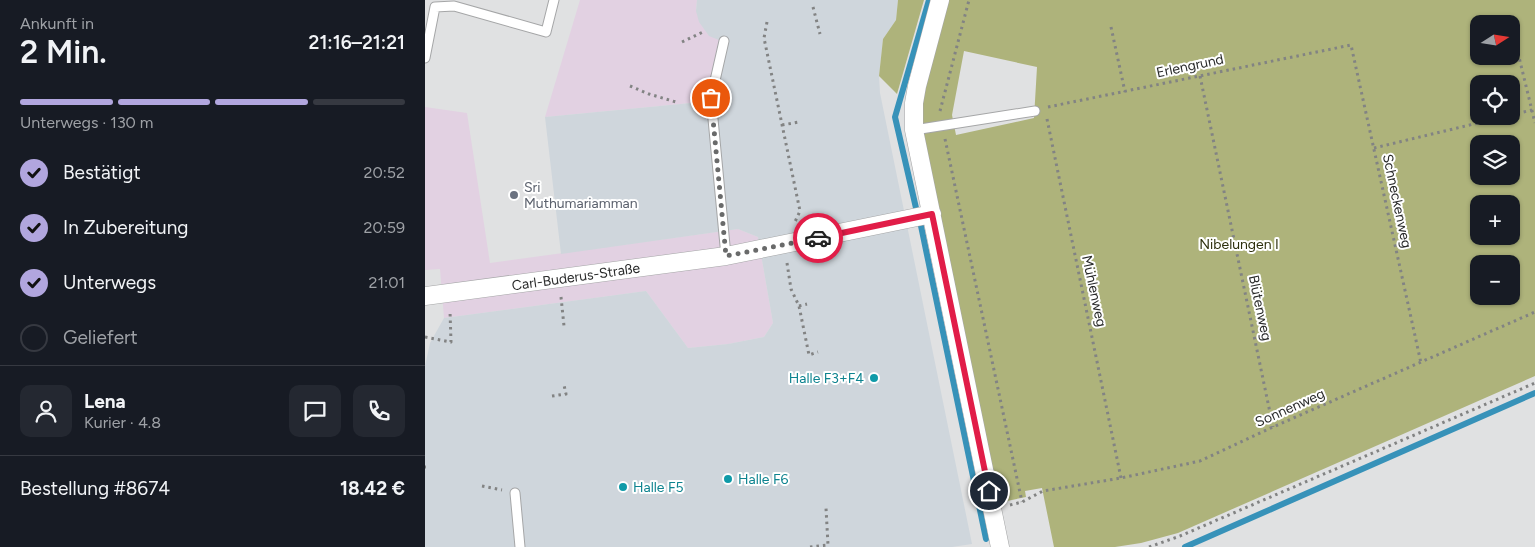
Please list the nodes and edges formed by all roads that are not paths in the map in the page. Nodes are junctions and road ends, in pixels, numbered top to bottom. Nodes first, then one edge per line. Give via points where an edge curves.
1 (554, 0) edge
2 (940, 0) edge
3 (724, 41) dead end
4 (425, 58) edge
5 (1035, 111) road end
6 (914, 130) junction
7 (932, 214) junction
8 (726, 256) junction
9 (425, 296) edge
10 (515, 493) road end
11 (520, 547) edge
12 (1000, 547) edge

1 - 4 lane via 546,32 454,6 435,7
2 - 6 street via 917,86
3 - 8 lane via 711,98
5 - 6 lane
6 - 7 street
7 - 8 street, Carl-Buderus-Straße
7 - 12 street
8 - 9 street, Carl-Buderus-Straße
10 - 11 lane

